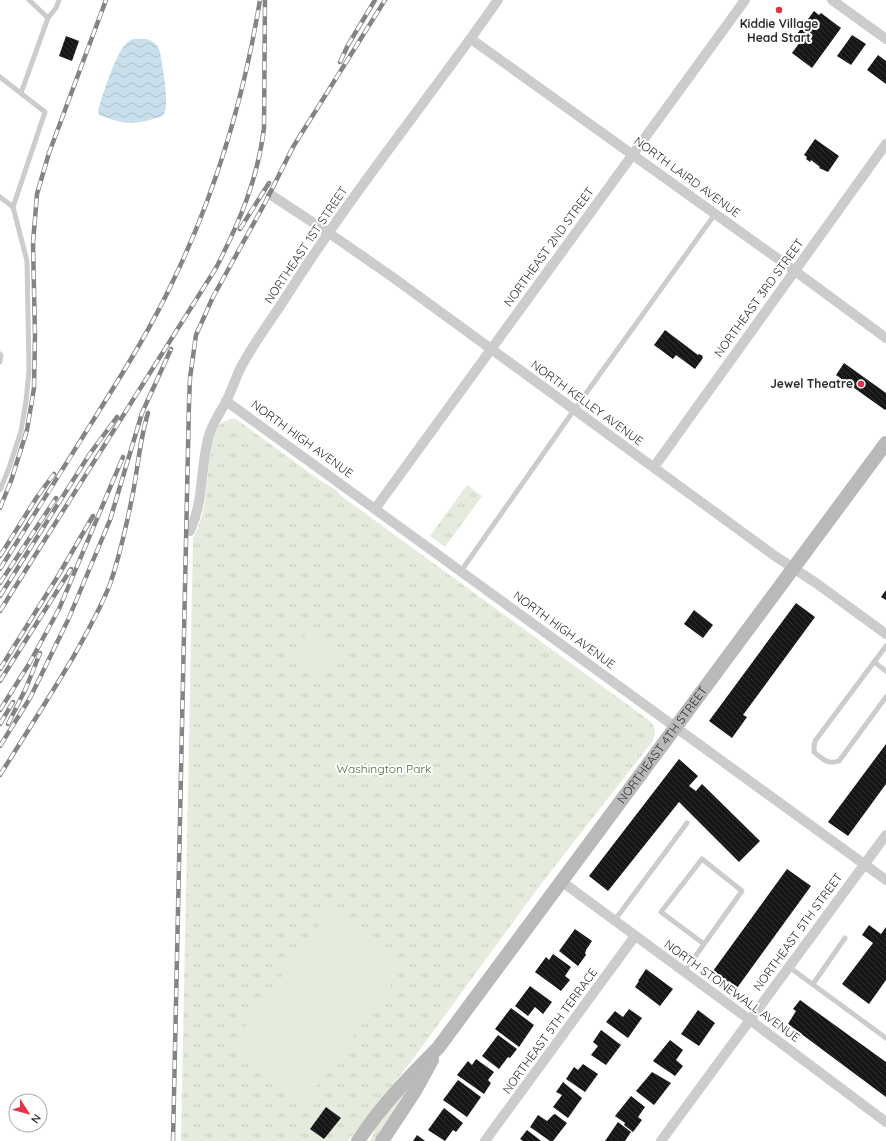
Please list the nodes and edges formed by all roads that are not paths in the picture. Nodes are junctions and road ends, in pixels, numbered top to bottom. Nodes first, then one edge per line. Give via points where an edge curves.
1 (30, 0) edge
2 (59, 0) edge
3 (498, 0) edge
4 (745, 0) edge
5 (832, 0) edge
6 (48, 18) junction
7 (471, 39) junction
8 (886, 39) edge
9 (0, 77) edge
10 (21, 93) junction
11 (886, 144) edge
12 (632, 154) junction
13 (271, 195) dead end
14 (0, 197) edge
15 (13, 207) junction
16 (715, 214) junction
17 (329, 233) junction
18 (795, 271) junction
19 (886, 338) edge
20 (491, 350) junction
21 (0, 354) edge
22 (0, 362) edge
23 (226, 401) junction
24 (574, 410) junction
25 (886, 443) edge
26 (654, 467) junction
27 (0, 490) edge
28 (375, 509) junction
29 (190, 531) dead end
30 (793, 568) junction
31 (461, 571) junction
32 (886, 634) edge
33 (886, 646) edge
34 (874, 662) junction
35 (886, 672) edge
36 (886, 697) edge
37 (675, 727) junction
38 (687, 823) dead end
39 (886, 835) edge
40 (865, 864) junction
41 (886, 880) edge
42 (561, 881) junction
43 (614, 921) junction
44 (635, 936) junction
45 (845, 938) dead end
46 (704, 944) junction
47 (789, 967) junction
48 (684, 972) junction
49 (813, 984) junction
50 (750, 1020) junction
51 (886, 1038) edge
52 (438, 1048) junction
53 (886, 1122) edge
54 (358, 1141) edge
55 (382, 1141) edge
56 (485, 1141) edge
57 (661, 1141) edge

1 - 6 lane
2 - 6 lane
3 - 7 street, NORTHEAST 1ST STREET
4 - 12 street, NORTHEAST 2ND STREET
5 - 8 street
6 - 10 lane
7 - 12 street, NORTH LAIRD AVENUE
7 - 17 street, NORTHEAST 1ST STREET via 412,116
9 - 10 lane
10 - 15 lane via 45,112
11 - 18 street, NORTHEAST 3RD STREET
12 - 16 street, NORTH LAIRD AVENUE
12 - 20 street, NORTHEAST 2ND STREET
13 - 17 street, NORTH KELLEY AVENUE
14 - 15 lane
15 - 27 lane via 27,261 29,371 21,431
16 - 18 street, NORTH LAIRD AVENUE
16 - 24 lane
17 - 20 street, NORTH KELLEY AVENUE
17 - 23 street, NORTHEAST 1ST STREET via 252,349
18 - 19 street, NORTH LAIRD AVENUE
18 - 26 street, NORTHEAST 3RD STREET
20 - 24 street, NORTH KELLEY AVENUE
20 - 28 street, NORTHEAST 2ND STREET
21 - 22 lane
23 - 28 street, NORTH HIGH AVENUE
23 - 29 street, NORTHEAST 1ST STREET via 207,440 199,506
24 - 26 street, NORTH KELLEY AVENUE
24 - 31 lane
25 - 30 main road, NORTHEAST 4TH STREET
26 - 30 street, NORTH KELLEY AVENUE
28 - 31 street, NORTH HIGH AVENUE
30 - 32 street, NORTH KELLEY AVENUE
30 - 37 main road, NORTHEAST 4TH STREET
31 - 37 street, NORTH HIGH AVENUE
33 - 34 lane
34 - 35 lane
34 - 36 lane via 816,741 814,752 828,762 839,761
37 - 40 street, NORTH HIGH AVENUE
37 - 42 main road, NORTHEAST 4TH STREET
38 - 43 lane
39 - 40 street, NORTHEAST 5TH STREET
40 - 41 street, NORTH HIGH AVENUE
40 - 47 street, NORTHEAST 5TH STREET
42 - 43 street, NORTH STONEWALL AVENUE
42 - 52 main road, NORTHEAST 4TH STREET
43 - 44 street, NORTH STONEWALL AVENUE
44 - 48 street, NORTH STONEWALL AVENUE
44 - 56 street, NORTHEAST 5TH TERRACE
45 - 49 lane
46 - 46 lane via 742,891 702,859 661,912
46 - 48 lane
47 - 49 lane
47 - 50 street, NORTHEAST 5TH STREET
48 - 50 street, NORTH STONEWALL AVENUE
49 - 51 lane
50 - 53 street, NORTH STONEWALL AVENUE
50 - 57 street, NORTHEAST 5TH STREET
52 - 54 main road, NORTHEAST 4TH STREET via 403,1083
52 - 55 main road, NORTHEAST 4TH STREET via 415,1091

